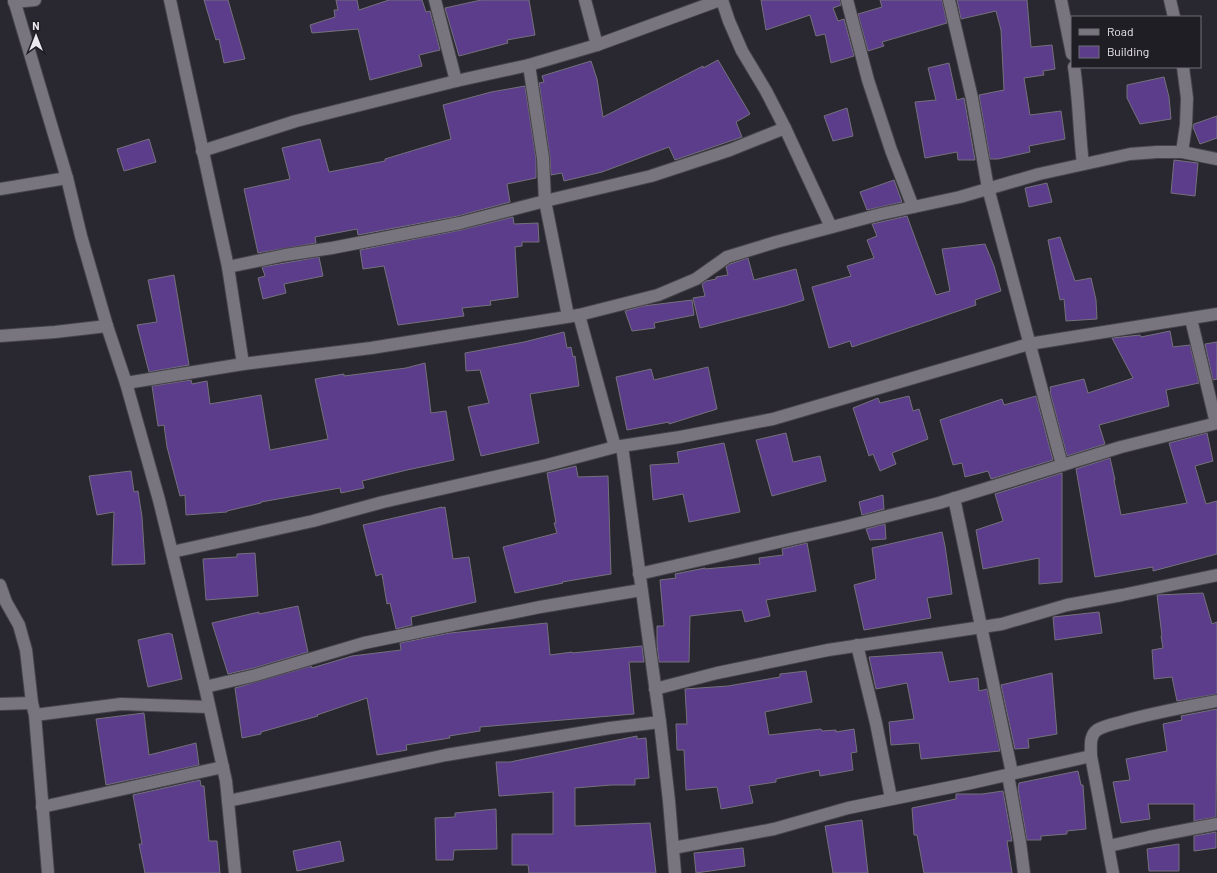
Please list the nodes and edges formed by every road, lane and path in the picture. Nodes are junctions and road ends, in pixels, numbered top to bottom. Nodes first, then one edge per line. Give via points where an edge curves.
1 (35, 0) edge
2 (170, 0) edge
3 (435, 0) edge
4 (585, 0) edge
5 (721, 0) edge
6 (847, 0) edge
7 (949, 0) edge
8 (1061, 0) edge
9 (1170, 0) edge
10 (14, 1) edge
11 (1174, 16) edge
12 (597, 45) junction
13 (1071, 49) edge
14 (529, 65) junction
15 (1074, 68) edge
16 (1183, 68) edge
17 (456, 81) junction
18 (785, 128) junction
19 (202, 151) junction
20 (1182, 152) junction
21 (1217, 159) edge
22 (1083, 164) junction
23 (67, 178) junction
24 (988, 188) junction
25 (0, 189) edge
26 (545, 201) junction
27 (913, 207) junction
28 (831, 227) junction
29 (228, 267) junction
30 (1217, 314) edge
31 (574, 316) junction
32 (1191, 319) junction
33 (107, 326) junction
34 (0, 336) edge
35 (1029, 344) junction
36 (243, 364) junction
37 (126, 384) junction
38 (1217, 423) edge
39 (618, 447) junction
40 (1062, 465) junction
41 (954, 498) junction
42 (172, 552) junction
43 (639, 574) junction
44 (1217, 575) edge
45 (0, 585) edge
46 (641, 590) junction
47 (982, 628) junction
48 (857, 645) junction
49 (205, 687) junction
50 (655, 690) junction
51 (1217, 701) edge
52 (0, 704) edge
53 (209, 707) junction
54 (34, 709) junction
55 (660, 722) junction
56 (1091, 756) junction
57 (223, 767) junction
58 (1010, 774) junction
59 (891, 798) junction
60 (228, 801) junction
61 (42, 807) junction
62 (1217, 824) edge
63 (1109, 846) junction
64 (674, 848) junction
65 (48, 873) edge
66 (235, 873) edge
67 (675, 873) edge
68 (1024, 873) edge
69 (1113, 873) edge

1 - 10 street
2 - 19 street
3 - 17 street
4 - 12 street
5 - 12 street
5 - 18 street via 742,51
6 - 27 street via 891,150
7 - 24 street via 972,98
8 - 13 street
9 - 11 street
10 - 23 street
12 - 14 street
14 - 17 street
14 - 26 street via 543,158
15 - 22 street
16 - 20 street via 1187,98
17 - 19 street via 296,121
18 - 26 street via 730,150 651,176
18 - 28 street
19 - 29 street
20 - 21 street
20 - 22 street via 1130,154
22 - 24 street
23 - 25 street
23 - 33 street
24 - 27 street
24 - 35 street
26 - 29 street via 460,224
26 - 31 street
27 - 28 street
28 - 31 street via 727,257 696,279 658,295
29 - 36 street
30 - 32 street
31 - 36 street via 371,348
31 - 39 street
32 - 35 street
32 - 38 street
33 - 34 street
33 - 37 street
35 - 39 street via 773,419
35 - 40 street
36 - 37 street
37 - 42 street
38 - 40 street
39 - 42 street via 313,521
39 - 43 street
40 - 41 street
41 - 43 street via 848,526
41 - 47 street
42 - 49 street
43 - 46 street
44 - 47 street via 1067,605
45 - 54 street via 23,637
46 - 49 street via 540,607 364,643 256,675
46 - 50 street
47 - 48 street
47 - 58 street
48 - 50 street via 717,673
48 - 59 street
49 - 53 street
50 - 55 street
51 - 56 street via 1106,726 1093,735
52 - 54 street
53 - 54 street via 121,704
53 - 57 street
54 - 61 street
55 - 60 street via 446,755
55 - 64 street
56 - 58 street
56 - 63 street
57 - 60 street
57 - 61 street
58 - 59 street
58 - 68 street
59 - 64 street via 774,829
60 - 66 street
61 - 65 street
62 - 63 street
63 - 69 street
64 - 67 street

